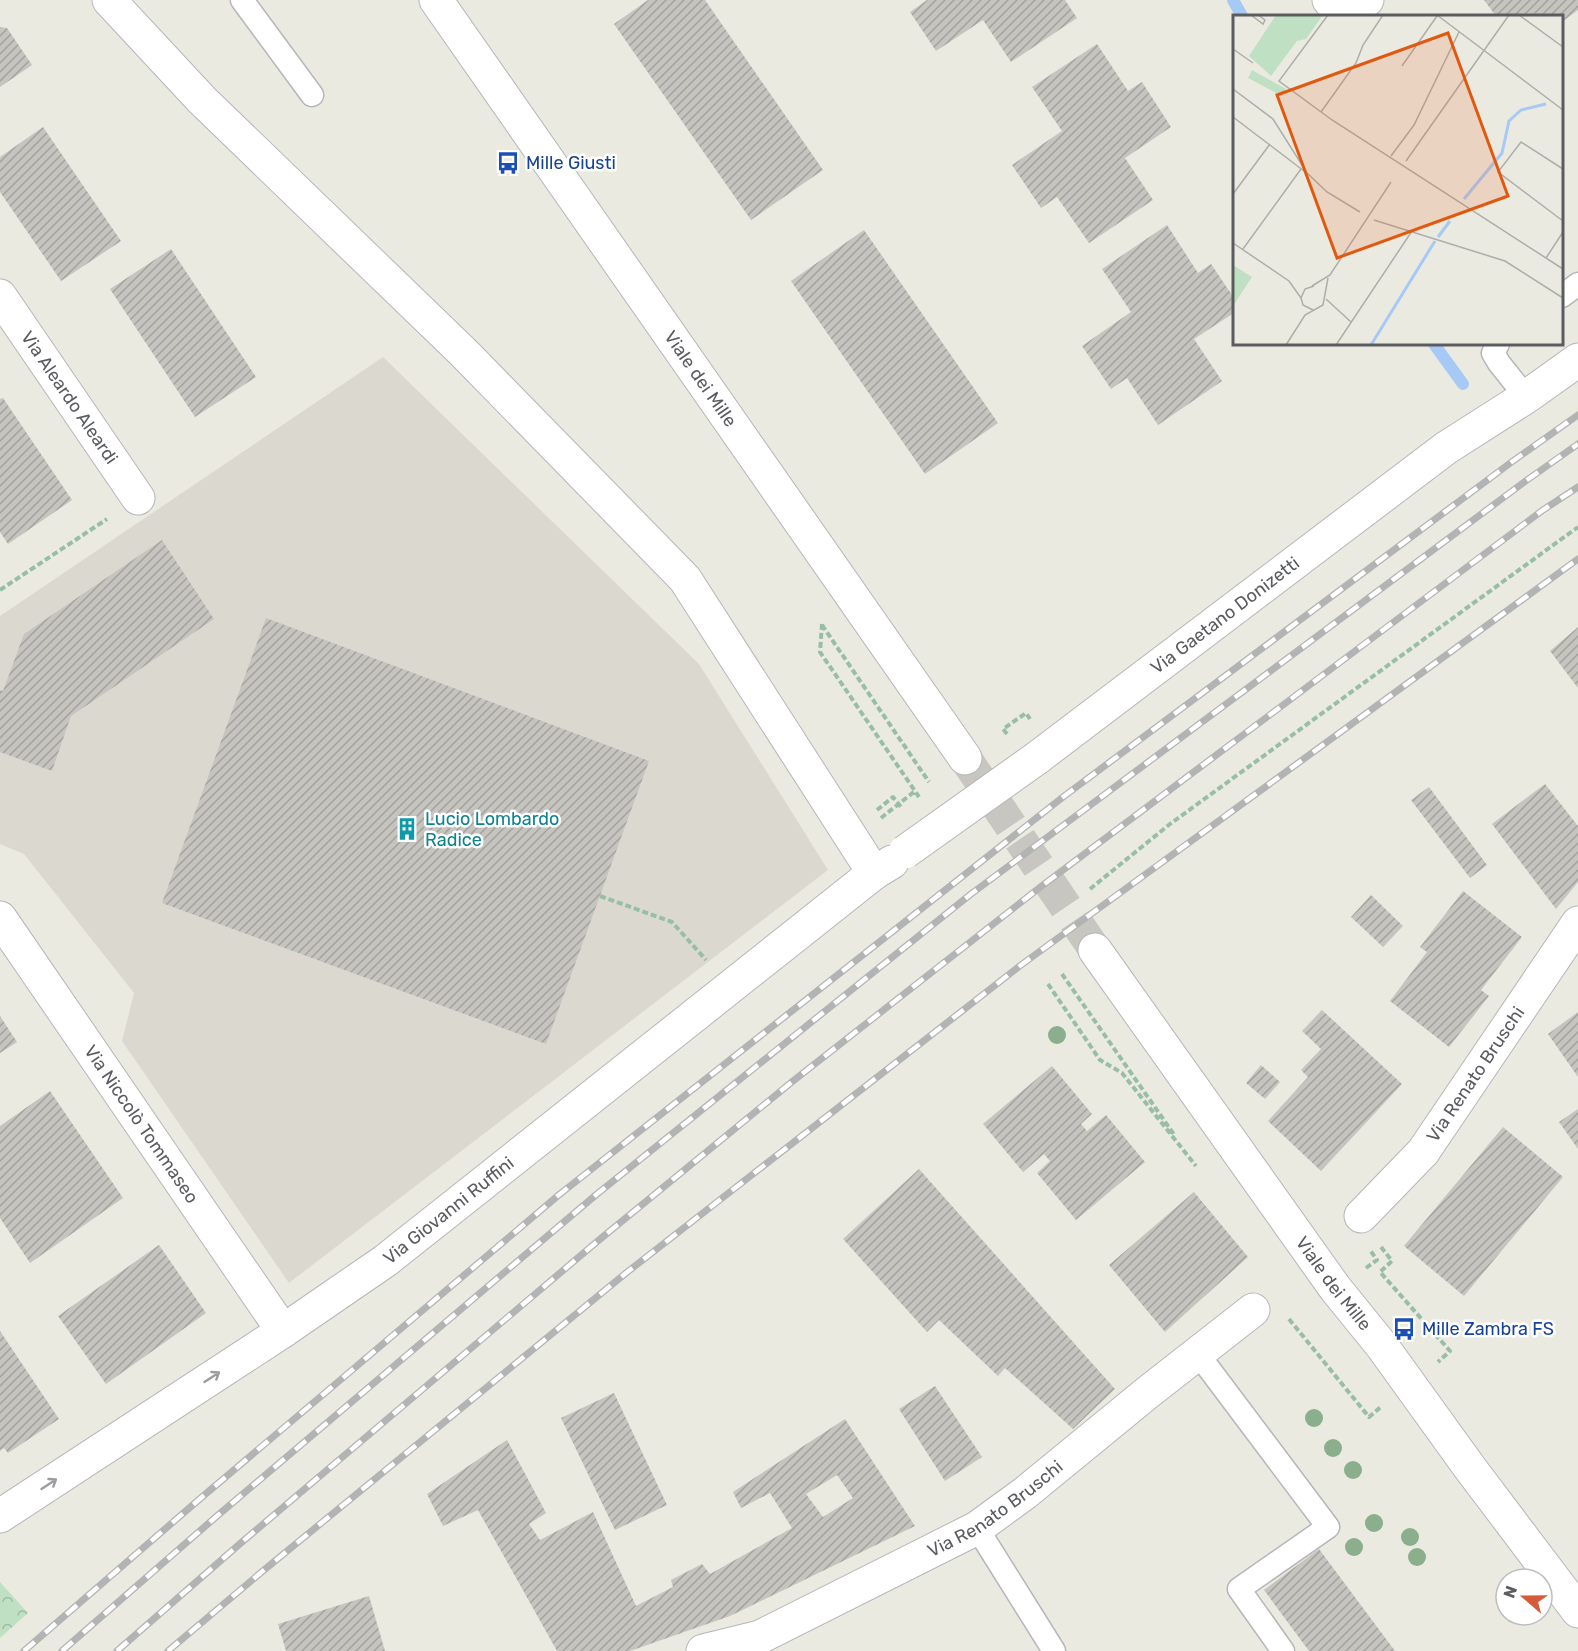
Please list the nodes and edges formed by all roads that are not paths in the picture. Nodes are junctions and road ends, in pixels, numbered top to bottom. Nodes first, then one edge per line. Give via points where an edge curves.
1 (110, 0) edge
2 (242, 0) edge
3 (436, 0) edge
4 (312, 94) dead end
5 (1578, 284) edge
6 (1563, 295) edge
7 (0, 296) edge
8 (1497, 345) edge
9 (1578, 360) edge
10 (1526, 397) junction
11 (138, 498) road end
12 (965, 758) tunnel mouth
13 (874, 873) junction
14 (0, 918) edge
15 (1577, 928) edge
16 (1095, 950) tunnel mouth
17 (1362, 1216) road end
18 (1253, 1310) road end
19 (283, 1331) junction
20 (1198, 1354) junction
21 (0, 1516) edge
22 (977, 1528) junction
23 (1578, 1611) edge
24 (750, 1644) edge
25 (703, 1651) edge
26 (1054, 1651) edge
27 (1283, 1651) edge

1 - 13 street via 202,99 464,353 685,579
2 - 4 lane
3 - 12 street, Viale dei Mille
5 - 6 lane
7 - 11 street, Via Aleardo Aleardi
8 - 10 lane via 1493,353
9 - 10 street, Via Gaetano Donizetti
10 - 13 street, Via Gaetano Donizetti, bridge via 1446,448 1037,758
13 - 19 street, Via Giovanni Ruffini via 385,1261
14 - 19 street, Via Niccolò Tommaseo
15 - 17 street, Via Renato Bruschi via 1423,1152
16 - 23 street, Viale dei Mille via 1335,1288
18 - 20 street, Via Renato Bruschi
21 -> 19 street, Via Giovanni Ruffini
20 - 22 street, Via Renato Bruschi
20 - 27 lane via 1328,1527 1239,1589
22 - 24 street, Via Renato Bruschi
22 - 26 lane
24 - 25 street, Via Renato Bruschi

